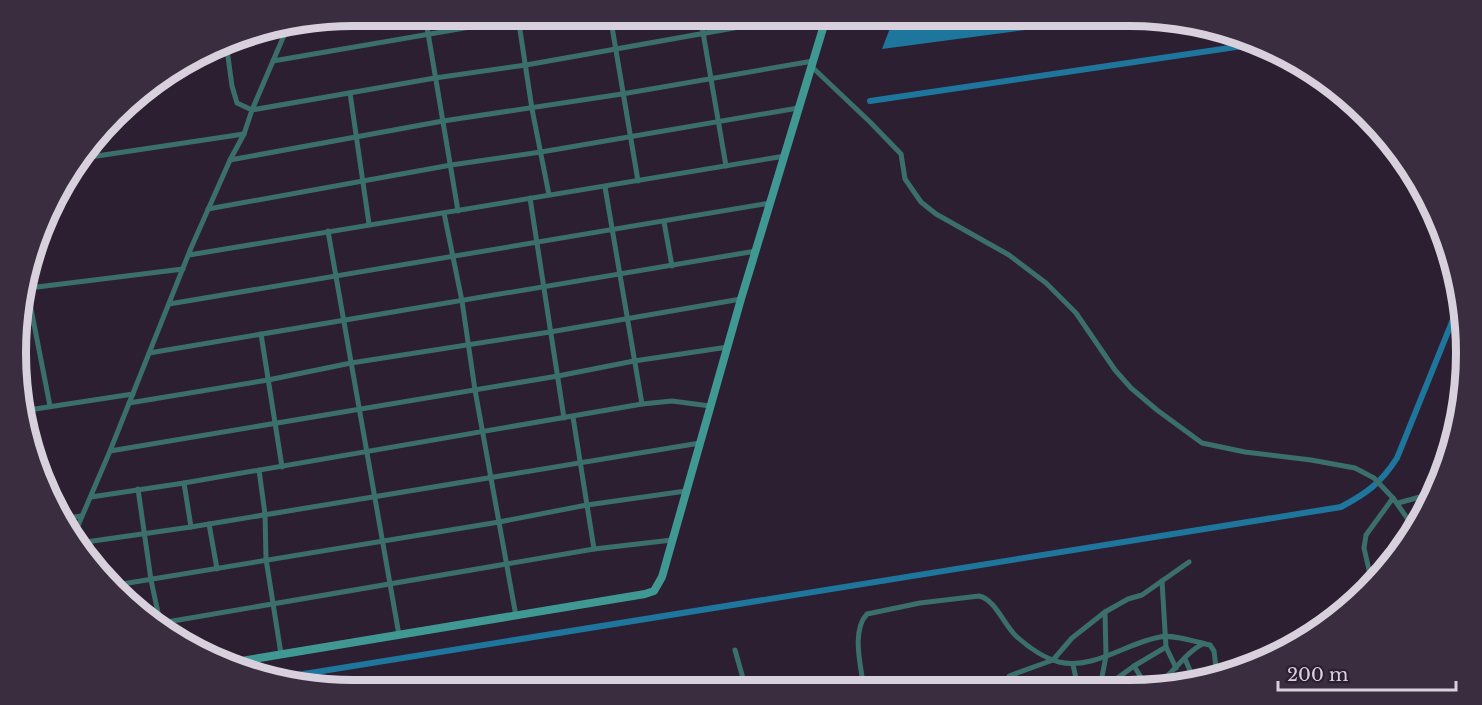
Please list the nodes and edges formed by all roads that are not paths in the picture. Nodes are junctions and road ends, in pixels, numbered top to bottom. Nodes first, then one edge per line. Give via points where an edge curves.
1 (428, 26) edge
2 (474, 26) edge
3 (520, 26) edge
4 (612, 26) edge
5 (702, 26) edge
6 (731, 26) edge
7 (824, 26) edge
8 (285, 33) edge
9 (703, 33) junction
10 (429, 35) junction
11 (227, 50) edge
12 (616, 50) junction
13 (273, 61) junction
14 (812, 64) junction
15 (526, 65) junction
16 (435, 78) junction
17 (710, 78) junction
18 (350, 93) junction
19 (622, 94) junction
20 (798, 108) junction
21 (532, 109) junction
22 (252, 110) junction
23 (443, 121) junction
24 (718, 121) junction
25 (244, 134) junction
26 (630, 136) junction
27 (355, 137) junction
28 (541, 152) junction
29 (785, 156) junction
30 (90, 157) edge
31 (230, 160) junction
32 (450, 165) junction
33 (726, 166) junction
34 (638, 181) junction
35 (362, 182) junction
36 (605, 186) junction
37 (549, 195) junction
38 (530, 198) junction
39 (770, 203) junction
40 (208, 209) junction
41 (458, 210) junction
42 (444, 213) junction
43 (664, 222) junction
44 (369, 224) junction
45 (613, 230) junction
46 (328, 231) junction
47 (537, 243) junction
48 (756, 251) junction
49 (189, 255) junction
50 (452, 257) junction
51 (672, 266) junction
52 (183, 269) junction
53 (620, 274) junction
54 (335, 276) junction
55 (32, 287) edge
56 (544, 287) junction
57 (741, 299) junction
58 (462, 301) junction
59 (169, 304) junction
60 (28, 308) edge
61 (627, 318) junction
62 (344, 320) junction
63 (550, 332) junction
64 (261, 334) junction
65 (468, 345) junction
66 (728, 347) junction
67 (149, 353) junction
68 (634, 361) junction
69 (351, 363) junction
70 (558, 376) junction
71 (268, 380) junction
72 (475, 390) junction
73 (133, 394) junction
74 (129, 403) junction
75 (642, 404) junction
76 (50, 406) junction
77 (710, 406) junction
78 (359, 408) junction
79 (31, 409) edge
80 (573, 417) junction
81 (564, 418) junction
82 (275, 424) junction
83 (484, 433) junction
84 (700, 443) junction
85 (110, 451) junction
86 (367, 452) junction
87 (579, 462) junction
88 (282, 466) junction
89 (259, 470) junction
90 (492, 478) junction
91 (184, 483) junction
92 (138, 489) junction
93 (686, 491) junction
94 (1425, 492) edge
95 (374, 496) junction
96 (91, 497) junction
97 (1393, 498) junction
98 (1398, 503) junction
99 (586, 505) junction
100 (265, 514) junction
101 (81, 516) junction
102 (70, 518) edge
103 (499, 522) junction
104 (1410, 522) edge
105 (209, 524) junction
106 (191, 527) junction
107 (77, 528) edge
108 (145, 534) junction
109 (383, 540) junction
110 (672, 540) junction
111 (86, 542) edge
112 (594, 549) junction
113 (266, 559) junction
114 (1189, 562) dead end
115 (506, 564) junction
116 (218, 569) junction
117 (1370, 574) edge
118 (151, 580) junction
119 (1162, 581) junction
120 (121, 584) edge
121 (391, 584) junction
122 (274, 604) junction
123 (1105, 612) junction
124 (159, 616) edge
125 (516, 616) junction
126 (166, 621) edge
127 (399, 635) junction
128 (1165, 636) junction
129 (1204, 644) junction
130 (1166, 647) junction
131 (735, 650) dead end
132 (281, 654) junction
133 (1106, 656) junction
134 (1185, 659) junction
135 (1053, 660) junction
136 (243, 661) edge
137 (1073, 664) junction
138 (1134, 666) junction
139 (1176, 668) junction
140 (1215, 668) edge
141 (1191, 673) edge
142 (1168, 677) edge
143 (1142, 679) edge
144 (743, 680) edge
145 (862, 680) edge
146 (1009, 680) edge
147 (1076, 680) edge
148 (1101, 680) edge
149 (1115, 680) edge

1 - 10 street
2 - 10 street
3 - 15 street
4 - 12 street
5 - 9 street
6 - 9 street
7 - 14 street
8 - 13 street
9 - 12 street
9 - 17 street
10 - 13 street
10 - 16 street
11 - 22 street via 237,103
12 - 15 street
12 - 19 street
13 - 22 street
14 - 17 street
14 - 20 street
14 - 97 street via 900,154 906,179 921,202 1009,255 1046,283 1076,313 1131,388 1180,428 1202,443 1218,447 1355,468 1374,478
15 - 16 street
15 - 21 street
16 - 18 street
16 - 23 street
17 - 19 street
17 - 24 street
18 - 22 street
18 - 27 street
19 - 21 street
19 - 26 street
20 - 24 street
20 - 29 street
21 - 23 street
21 - 28 street
22 - 25 street
23 - 27 street
23 - 32 street
24 - 26 street
24 - 33 street
25 - 30 street
25 - 31 street
26 - 28 street
26 - 34 street
27 - 31 street
27 - 35 street
28 - 32 street
28 - 37 street
29 - 33 street
29 - 39 street
31 - 40 street
32 - 35 street
32 - 41 street
33 - 34 street
34 - 36 street
35 - 40 street
35 - 44 street
36 - 37 street
36 - 45 street
37 - 38 street
38 - 41 street
38 - 47 street
39 - 43 street
39 - 48 street
40 - 49 street
41 - 42 street
42 - 44 street
42 - 50 street
43 - 45 street
43 - 51 street
44 - 46 street
45 - 47 street
45 - 53 street
46 - 49 street
46 - 54 street
47 - 50 street
47 - 56 street
48 - 51 street
48 - 57 street
49 - 52 street
50 - 54 street
50 - 58 street
51 - 53 street
52 - 55 street
52 - 59 street
53 - 56 street
53 - 61 street
54 - 59 street
54 - 62 street
56 - 58 street
56 - 63 street
57 - 61 street
57 - 66 street
58 - 62 street
58 - 65 street
59 - 67 street
60 - 76 street
61 - 63 street
61 - 68 street
62 - 64 street
62 - 69 street
63 - 65 street
63 - 70 street
64 - 67 street
64 - 71 street
65 - 69 street
65 - 72 street
66 - 68 street
66 - 77 street
67 - 73 street
68 - 70 street
68 - 75 street
69 - 71 street
69 - 78 street
70 - 72 street
70 - 81 street
71 - 74 street
71 - 82 street
72 - 78 street
72 - 83 street
73 - 74 street
73 - 76 street
74 - 85 street
75 - 77 street via 672,401
75 - 80 street
76 - 79 street
77 - 84 street
78 - 82 street
78 - 86 street
80 - 81 street
80 - 87 street
81 - 83 street
82 - 85 street
82 - 88 street
83 - 86 street
83 - 90 street
84 - 87 street
84 - 93 street
85 - 96 street
86 - 88 street
86 - 95 street
87 - 90 street
87 - 99 street
88 - 89 street
89 - 91 street
89 - 100 street
90 - 95 street
90 - 103 street
91 - 92 street
91 - 106 street
92 - 96 street
92 - 108 street
93 - 99 street
93 - 110 street
94 - 98 street
95 - 100 street
95 - 109 street
96 - 101 street
97 - 98 street
97 - 117 street via 1366,535
98 - 104 street
99 - 103 street
99 - 112 street
100 - 105 street
100 - 113 street
101 - 102 street
101 - 107 street
103 - 109 street
103 - 115 street
105 - 106 street
105 - 116 street
106 - 108 street
108 - 111 street
108 - 118 street
109 - 113 street
109 - 121 street
110 - 112 street
110 - 125 street via 654,591
112 - 115 street
113 - 116 street
113 - 122 street
114 - 119 street
115 - 121 street
115 - 125 street
116 - 118 street
118 - 120 street
118 - 124 street
119 - 123 street
119 - 128 street
121 - 122 street
121 - 127 street
122 - 126 street
122 - 132 street
123 - 133 street
123 - 135 street via 1072,638
125 - 127 street
127 - 132 street
128 - 129 street
128 - 130 street
128 - 133 street
129 - 134 street
129 - 140 street via 1214,651
130 - 138 street
130 - 139 street
131 - 144 street
132 - 136 street
133 - 137 street
133 - 148 street
134 - 139 street
134 - 141 street
135 - 137 street
135 - 145 street via 1016,636 984,597 920,603 864,616 858,644
135 - 146 street via 1009,676
137 - 147 street
138 - 143 street
138 - 149 street
139 - 142 street

